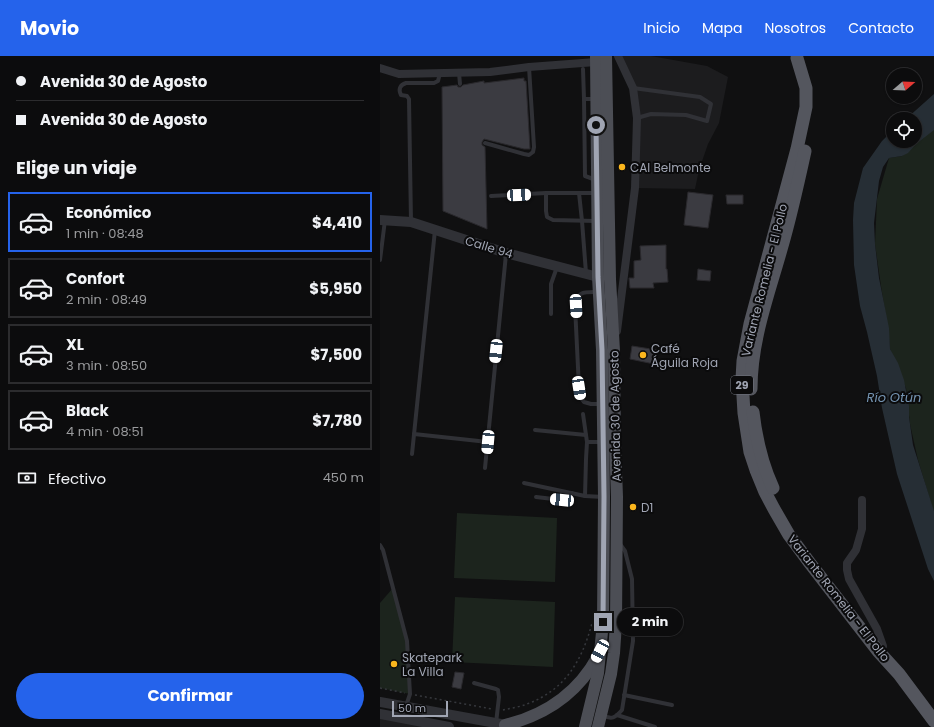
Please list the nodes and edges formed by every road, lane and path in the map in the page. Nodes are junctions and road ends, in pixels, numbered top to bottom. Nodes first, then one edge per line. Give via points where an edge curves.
1 (618, 56) edge
2 (796, 57) edge
3 (599, 58) edge
4 (530, 67) junction
5 (380, 68) edge
6 (583, 69) dead end
7 (440, 73) junction
8 (459, 73) junction
9 (460, 84) dead end
10 (633, 88) junction
11 (590, 99) junction
12 (637, 118) junction
13 (484, 143) dead end
14 (597, 187) junction
15 (546, 193) junction
16 (579, 194) junction
17 (491, 196) dead end
18 (382, 220) edge
19 (582, 221) junction
20 (597, 221) junction
21 (411, 222) junction
22 (435, 230) junction
23 (506, 253) junction
24 (380, 260) edge
25 (557, 266) junction
26 (586, 274) junction
27 (598, 277) junction
28 (599, 291) junction
29 (551, 314) dead end
30 (614, 351) junction
31 (603, 404) junction
32 (583, 414) dead end
33 (535, 430) dead end
34 (414, 434) junction
35 (586, 435) junction
36 (488, 442) junction
37 (588, 442) junction
38 (603, 442) junction
39 (412, 454) dead end
40 (485, 468) dead end
41 (524, 483) dead end
42 (572, 493) junction
43 (585, 496) junction
44 (536, 497) dead end
45 (604, 497) junction
46 (862, 500) dead end
47 (617, 539) junction
48 (380, 545) edge
49 (603, 622) junction
50 (883, 646) junction
51 (600, 651) junction
52 (899, 674) junction
53 (474, 683) dead end
54 (380, 688) edge
55 (410, 694) junction
56 (624, 695) junction
57 (380, 702) edge
58 (672, 704) dead end
59 (406, 706) junction
60 (498, 710) junction
61 (380, 714) edge
62 (617, 715) junction
63 (400, 718) junction
64 (934, 721) edge
65 (599, 722) edge
66 (586, 725) edge
67 (503, 726) edge
68 (450, 727) edge
69 (655, 727) edge

1 - 10 street
2 - 50 highway, Variante Romelia - El Pollo / 29 via 804,68 810,84 813,107 794,203 754,348 751,401 758,442 769,480 784,510 800,536
2 - 52 highway, Variante Romelia - El Pollo / 29 via 806,88 806,107 746,344 742,378 746,432 750,452 765,492 789,535 878,651
3 - 4 street
3 - 11 main road, Avenida 30 de Agosto
3 - 30 main road, Avenida 30 de Agosto
4 - 8 street
4 - 13 lane via 533,152 524,154
5 - 7 street via 399,74
6 - 11 lane
7 - 8 street
7 - 21 lane via 438,81 434,83 406,83 400,88 401,95 409,99
8 - 9 lane
10 - 12 street
10 - 12 lane via 700,97 712,104 707,121 686,115 651,114
11 - 14 main road, Avenida 30 de Agosto
12 - 30 street via 635,188
14 - 16 lane
14 - 20 main road, Avenida 30 de Agosto
15 - 16 lane
15 - 17 lane
15 - 19 lane via 547,217 553,220
16 - 19 lane
18 - 21 street, Calle 94
18 - 24 lane
19 - 20 lane
19 - 26 lane
20 - 27 main road, Avenida 30 de Agosto
21 - 22 street, Calle 94
22 - 23 street, Calle 94
22 - 34 lane
23 - 25 street, Calle 94
23 - 36 lane
25 - 26 street, Calle 94
25 - 29 lane via 551,284
26 - 27 street, Calle 94
27 - 28 main road, Avenida 30 de Agosto
28 - 31 main road, Avenida 30 de Agosto
28 - 31 lane via 580,294 576,298 576,306 580,396 584,402
30 - 47 main road, Avenida 30 de Agosto
31 - 38 main road, Avenida 30 de Agosto
32 - 35 lane
33 - 35 lane
34 - 36 lane
34 - 39 lane
35 - 37 lane
36 - 40 lane
37 - 38 lane
37 - 43 lane
38 - 45 main road, Avenida 30 de Agosto
41 - 42 lane
42 - 43 lane
42 - 44 lane via 569,498 562,500
43 - 45 lane
45 - 49 main road, Avenida 30 de Agosto
46 - 50 street via 862,529 856,550 847,562 847,570 849,579 877,629
47 - 56 lane via 625,550 632,579 633,641
47 - 65 main road, Avenida 30 de Agosto via 614,653
48 - 55 lane via 407,641
49 - 51 main road, Avenida 30 de Agosto
49 - 60 path via 592,623 577,662 560,685 527,704
50 - 52 highway, Variante Romelia - El Pollo / 29
51 - 66 main road, Avenida 30 de Agosto via 598,673
51 - 67 main road via 585,675 566,696 537,714
52 - 64 highway, Variante Romelia - El Pollo / 29
53 - 60 lane via 498,690
54 - 55 path
55 - 59 lane
55 - 60 path
56 - 58 lane
56 - 62 lane via 622,710
57 - 59 street
59 - 63 lane
59 - 67 street
60 - 67 lane
61 - 63 street
62 - 65 lane
62 - 69 lane
63 - 68 street

